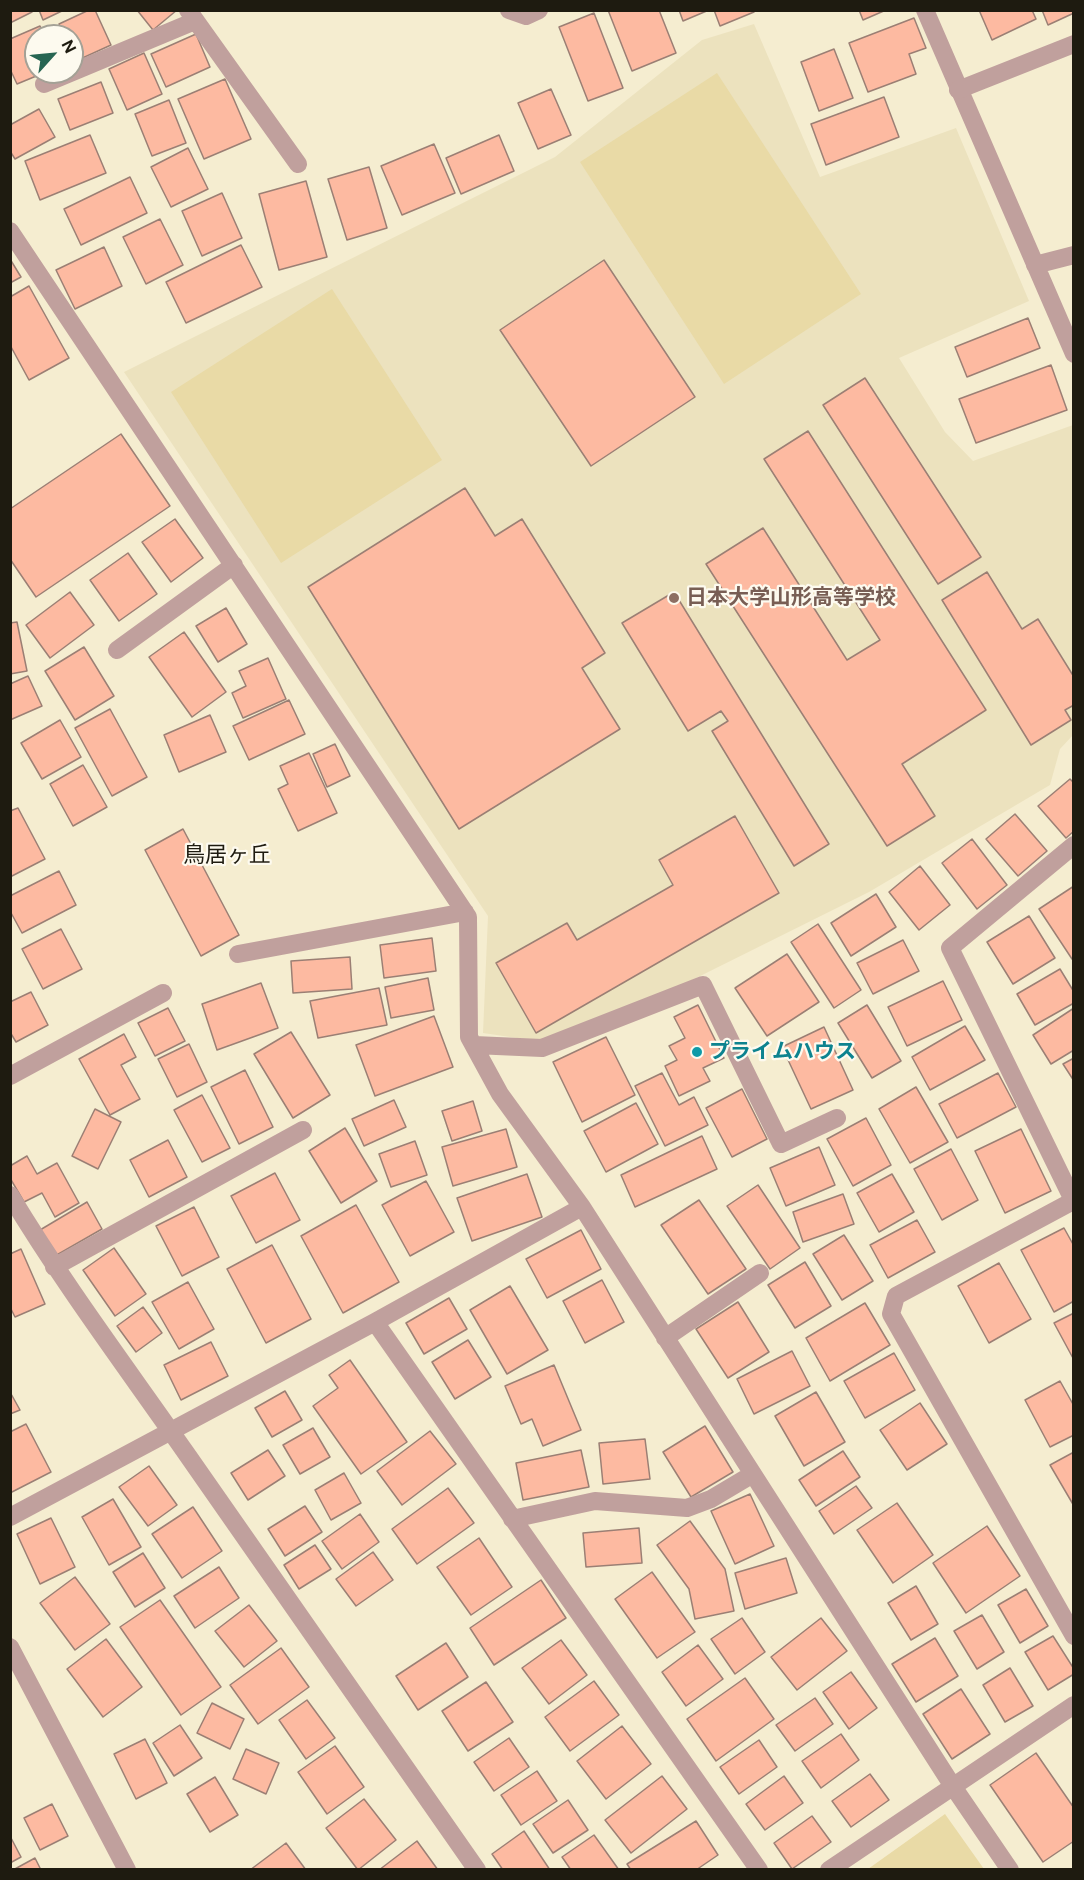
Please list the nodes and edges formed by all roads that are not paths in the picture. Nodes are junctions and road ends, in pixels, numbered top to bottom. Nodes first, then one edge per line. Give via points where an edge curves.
1 (509, 10) edge
2 (539, 10) edge
3 (925, 10) edge
4 (192, 16) edge
5 (1074, 44) edge
6 (84, 66) edge
7 (958, 90) junction
8 (298, 164) dead end
9 (10, 231) edge
10 (1074, 255) edge
11 (1035, 265) junction
12 (1074, 354) edge
13 (234, 565) junction
14 (117, 650) dead end
15 (1073, 847) edge
16 (465, 912) junction
17 (238, 954) dead end
18 (163, 993) dead end
19 (474, 1045) junction
20 (10, 1076) edge
21 (837, 1118) dead end
22 (303, 1130) dead end
23 (10, 1195) edge
24 (1073, 1202) edge
25 (582, 1207) junction
26 (54, 1267) junction
27 (760, 1273) dead end
28 (375, 1322) junction
29 (665, 1338) junction
30 (172, 1432) junction
31 (753, 1474) junction
32 (10, 1517) edge
33 (512, 1519) junction
34 (1074, 1636) edge
35 (10, 1647) edge
36 (1074, 1705) edge
37 (952, 1785) junction
38 (127, 1869) edge
39 (477, 1869) edge
40 (759, 1869) edge
41 (829, 1869) edge
42 (1010, 1869) edge

1 - 2 street via 526,16
3 - 7 street
4 - 6 street
4 - 8 street
5 - 7 street
7 - 11 street
9 - 13 street
10 - 11 street
11 - 12 street
13 - 14 street
13 - 16 street
15 - 24 street via 950,948
16 - 17 street
16 - 19 street via 470,1037
18 - 20 street
19 - 21 street via 542,1048 703,986 781,1144
19 - 25 street via 500,1094
22 - 26 street
23 - 26 street
24 - 34 street via 896,1296 891,1314
25 - 28 street
25 - 29 street
26 - 30 street
27 - 29 street
28 - 30 street
28 - 33 street
29 - 31 street
30 - 32 street
30 - 39 street
31 - 33 street via 711,1500 687,1508 595,1500
31 - 37 street
33 - 40 street
35 - 38 street
36 - 37 street
37 - 41 street
37 - 42 street

